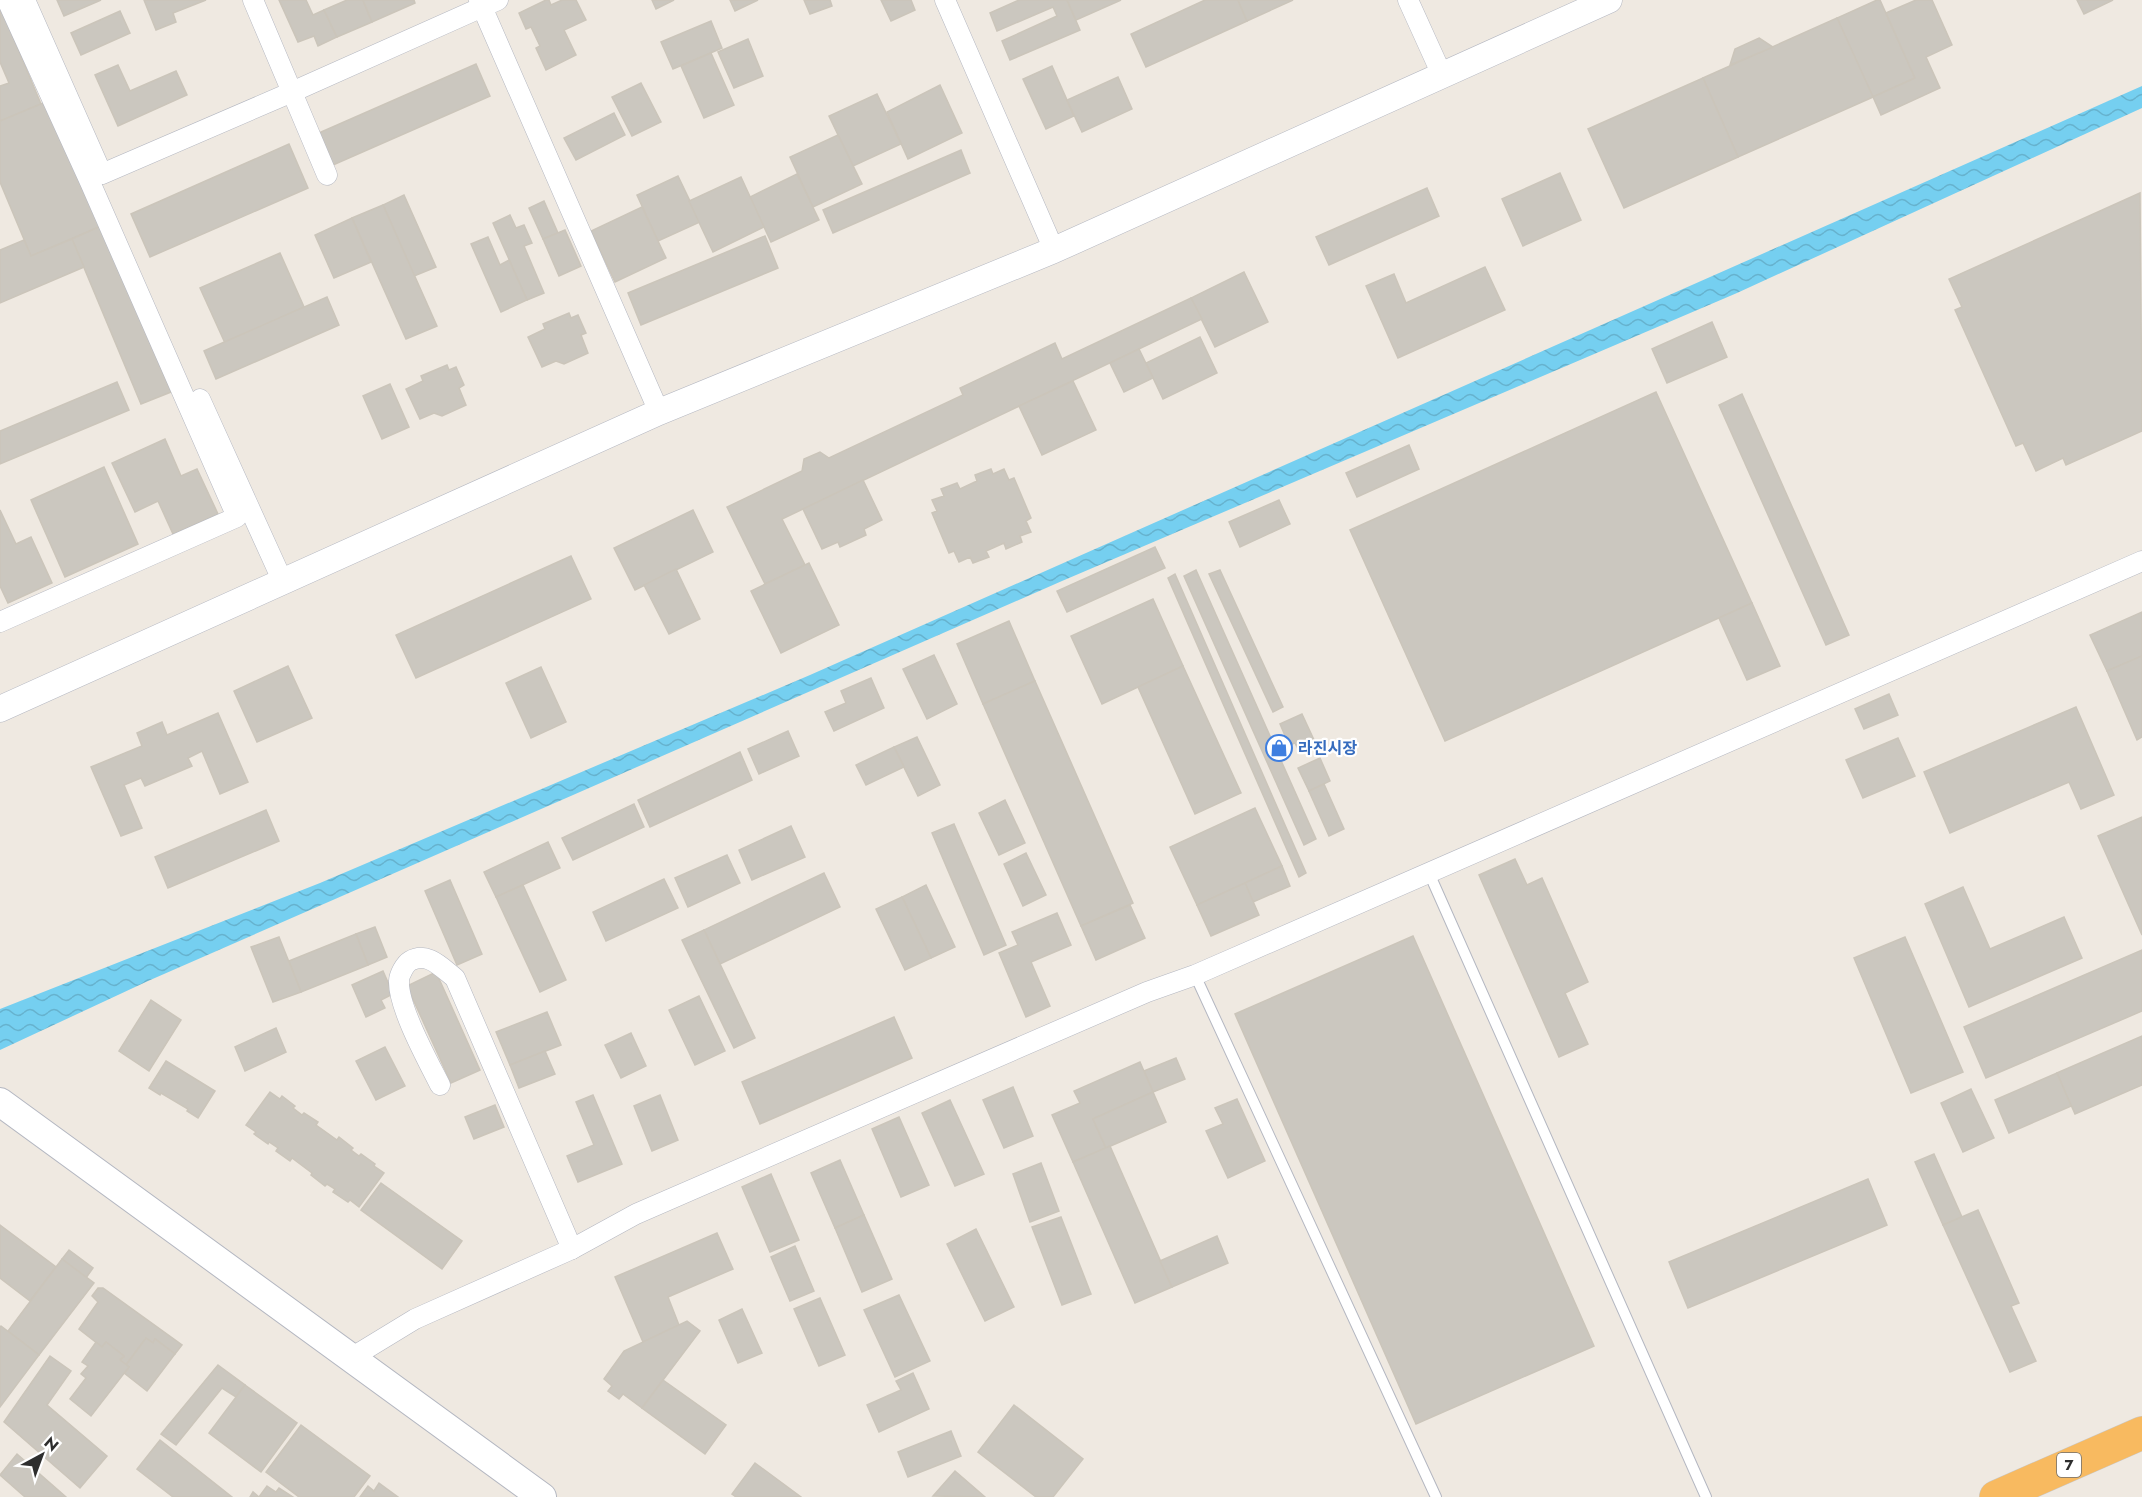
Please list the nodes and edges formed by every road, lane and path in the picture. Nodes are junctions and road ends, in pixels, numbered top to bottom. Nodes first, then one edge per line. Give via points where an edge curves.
1 (7, 0) edge
2 (25, 0) edge
3 (253, 0) edge
4 (945, 0) edge
5 (1408, 0) edge
6 (1609, 0) edge
7 (486, 2) edge
8 (1442, 75) junction
9 (292, 92) junction
10 (327, 175) dead end
11 (1054, 250) junction
12 (154, 298) dead end
13 (658, 412) junction
14 (2142, 561) edge
15 (283, 582) junction
16 (0, 622) edge
17 (0, 709) edge
18 (1429, 873) junction
19 (1195, 975) junction
20 (440, 1085) dead end
21 (0, 1102) edge
22 (572, 1249) junction
23 (351, 1358) junction
24 (2142, 1432) edge
25 (542, 1497) edge
26 (1436, 1497) edge
27 (1706, 1497) edge
28 (1996, 1497) edge

1 - 16 street via 237,518
2 - 9 street via 102,174
3 - 9 street
4 - 11 street
5 - 8 street
6 - 8 street
7 - 9 street
7 - 13 street
8 - 11 street
9 - 10 street
11 - 13 street
12 - 15 street
13 - 15 street
14 - 18 street
15 - 17 street
18 - 19 street
18 - 27 lane
19 - 22 street via 1147,992 646,1209
19 - 26 lane
20 - 22 street via 404,1006 399,980 407,963 419,957 432,960 454,978
21 - 23 main road
22 - 23 street via 415,1319
23 - 25 main road
24 - 28 highway, 7

